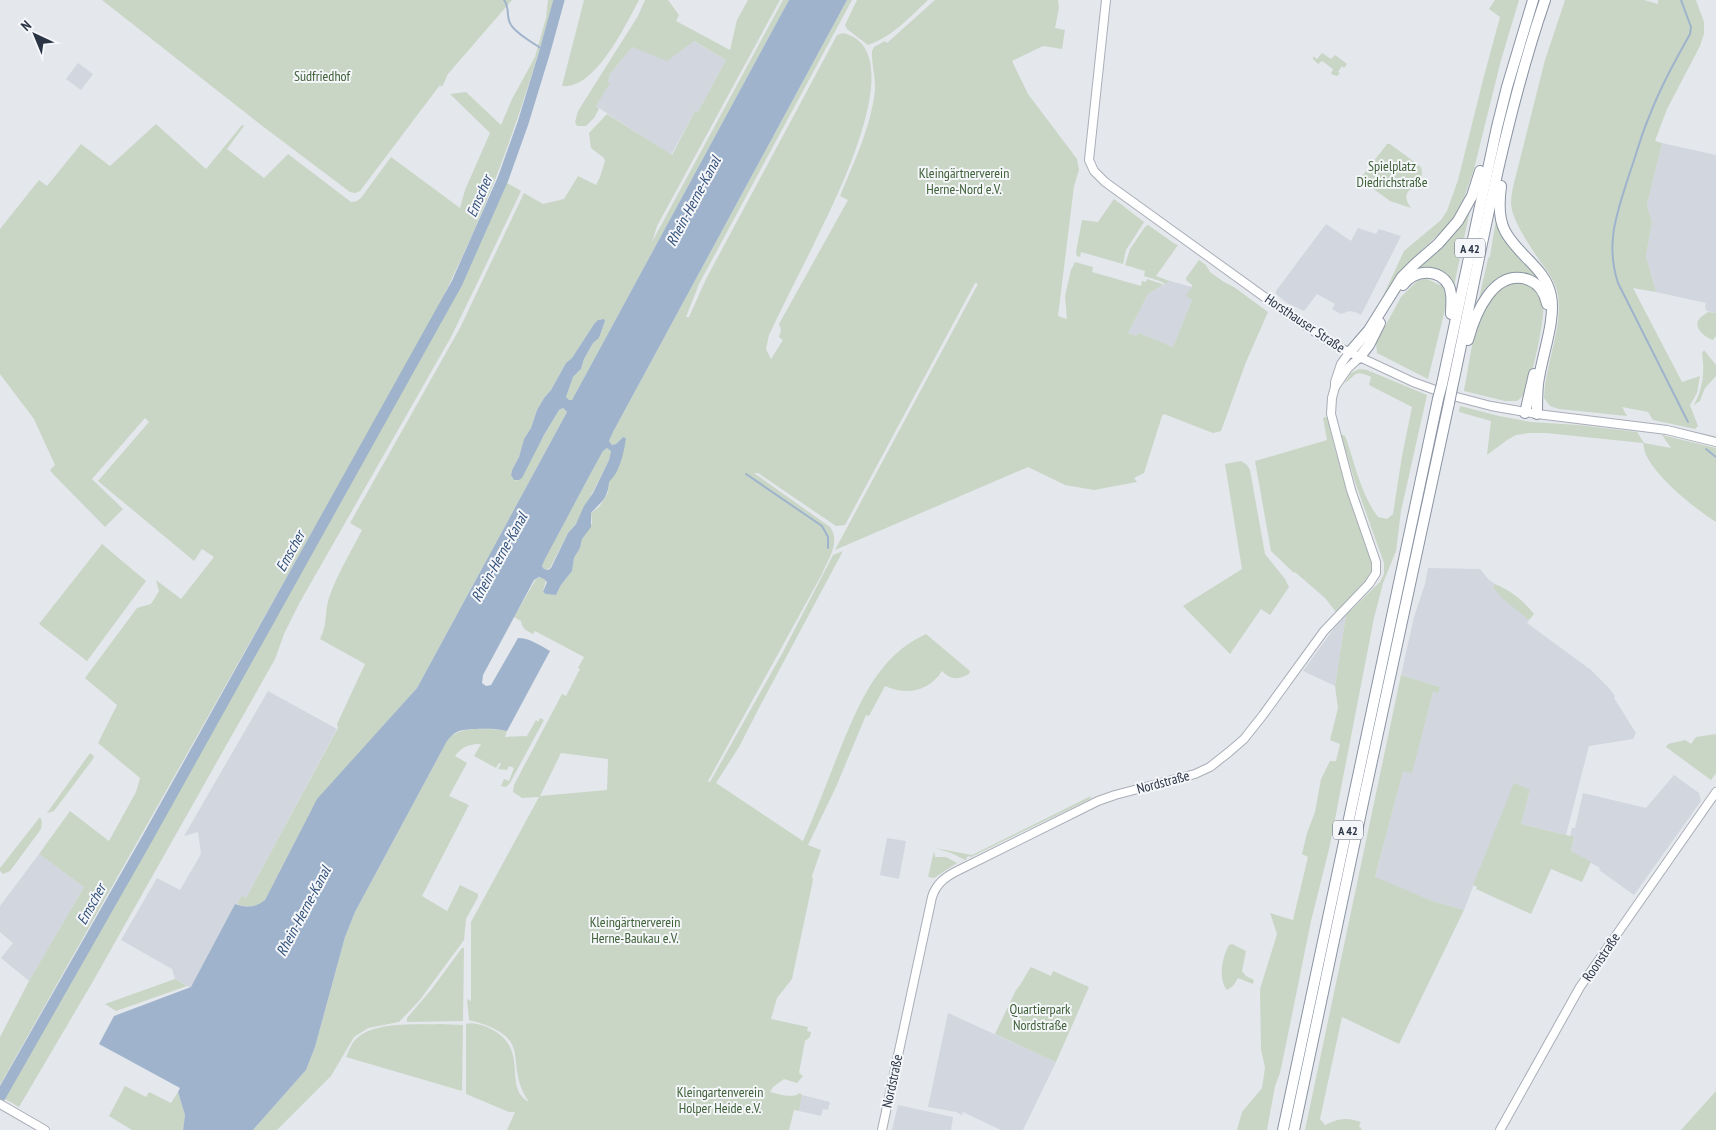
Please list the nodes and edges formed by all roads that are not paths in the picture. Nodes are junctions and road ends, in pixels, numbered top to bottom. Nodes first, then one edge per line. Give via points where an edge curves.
1 (1106, 0) edge
2 (1533, 0) edge
3 (1545, 0) edge
4 (1497, 127) junction
5 (1506, 136) junction
6 (1354, 355) junction
7 (1444, 370) junction
8 (1453, 384) junction
9 (1525, 412) junction
10 (1537, 414) junction
11 (1716, 442) edge
12 (1716, 792) edge
13 (0, 1104) edge
14 (45, 1130) edge
15 (882, 1130) edge
16 (1283, 1130) edge
17 (1294, 1130) edge
18 (1500, 1130) edge

1 - 6 street, Horsthauser Straße via 1089,148 1089,160 1094,171 1281,308
2 - 4 highway, A 42
3 - 5 highway, A 42
4 - 6 highway via 1488,139 1478,180 1465,210 1444,239 1402,277
4 - 7 highway, A 42
5 - 8 highway, A 42
5 - 10 highway via 1510,142 1499,197 1500,215 1509,237 1543,274 1552,298 1552,314 1538,383
6 - 7 highway via 1369,345 1405,282 1419,273 1432,273 1446,283 1451,293 1451,314 1441,360
6 - 9 street, Horsthauser Straße via 1450,395
6 - 15 street, Nordstraße via 1335,387 1331,409 1351,490 1376,562 1376,572 1369,584 1324,630 1244,739 1216,763 1195,774 1098,801 957,871 937,886
7 - 16 highway, A 42, bridge
8 - 9 highway via 1461,373 1470,332 1486,297 1509,279 1533,282 1544,294 1547,311
8 - 17 highway, A 42, bridge
9 - 10 street, Horsthauser Straße
10 - 11 street, Horsthauser Straße via 1667,430
12 - 18 street, Roonstraße via 1580,987
13 - 14 street

